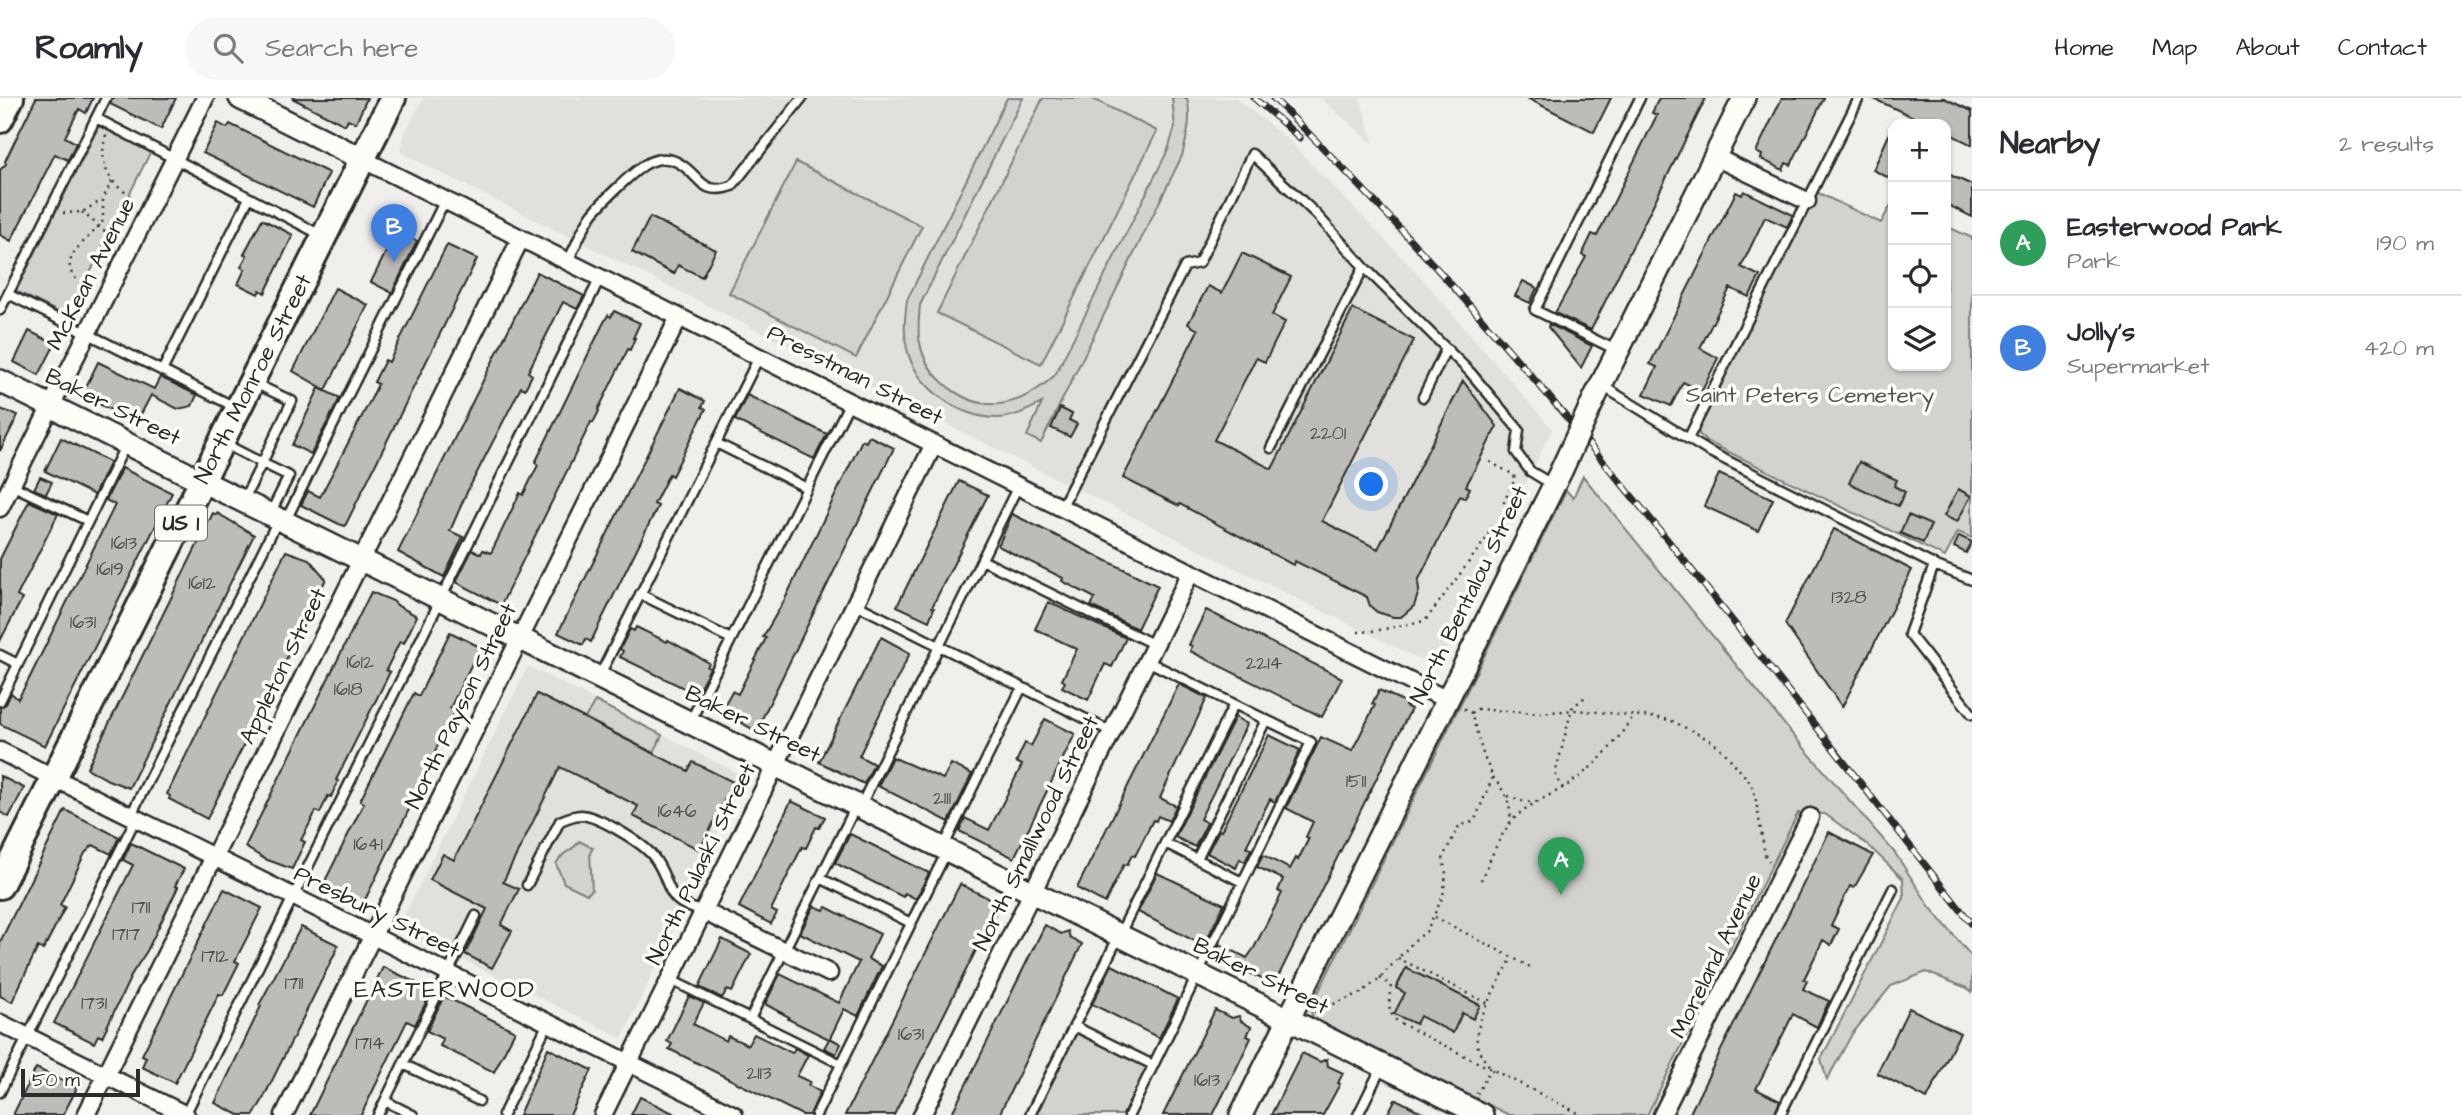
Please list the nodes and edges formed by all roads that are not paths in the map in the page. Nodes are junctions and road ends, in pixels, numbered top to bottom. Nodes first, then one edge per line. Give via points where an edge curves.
1 (11, 98) edge
2 (106, 98) edge
3 (205, 98) edge
4 (240, 98) edge
5 (393, 98) edge
6 (802, 98) edge
7 (1640, 98) edge
8 (1744, 98) edge
9 (1859, 98) edge
10 (96, 118) junction
11 (0, 120) edge
12 (1715, 157) junction
13 (174, 158) junction
14 (362, 159) junction
15 (249, 198) junction
16 (445, 200) junction
17 (1807, 201) junction
18 (324, 236) junction
19 (521, 238) junction
20 (568, 261) junction
21 (1364, 267) junction
22 (600, 278) junction
23 (8, 294) junction
24 (0, 310) edge
25 (679, 317) junction
26 (86, 333) junction
27 (1446, 349) junction
28 (1618, 351) junction
29 (759, 357) junction
30 (162, 371) junction
31 (0, 381) edge
32 (251, 381) junction
33 (1598, 391) junction
34 (1423, 397) dead end
35 (850, 402) junction
36 (50, 406) junction
37 (238, 409) junction
38 (1688, 439) junction
39 (222, 442) junction
40 (126, 443) junction
41 (716, 443) junction
42 (934, 444) junction
43 (1270, 448) dead end
44 (262, 463) junction
45 (1557, 478) junction
46 (202, 481) junction
47 (11, 485) junction
48 (1018, 486) junction
49 (807, 488) junction
50 (243, 501) junction
51 (0, 508) edge
52 (1061, 508) junction
53 (278, 518) junction
54 (88, 521) junction
55 (361, 560) junction
56 (982, 560) junction
57 (1934, 565) junction
58 (1191, 572) junction
59 (1972, 580) edge
60 (640, 594) junction
61 (441, 599) junction
62 (855, 604) junction
63 (519, 638) junction
64 (731, 639) junction
65 (1155, 645) junction
66 (939, 646) junction
67 (0, 655) edge
68 (1147, 661) junction
69 (18, 664) junction
70 (599, 677) junction
71 (1022, 687) junction
72 (0, 701) edge
73 (1454, 703) junction
74 (1234, 704) junction
75 (1972, 714) edge
76 (1266, 720) junction
77 (690, 722) junction
78 (1112, 732) junction
79 (0, 751) edge
80 (776, 765) junction
81 (54, 778) junction
82 (858, 806) junction
83 (133, 817) junction
84 (1810, 817) dead end
85 (1165, 843) junction
86 (945, 849) junction
87 (214, 857) junction
88 (1197, 859) junction
89 (820, 878) junction
90 (1242, 882) junction
91 (527, 885) dead end
92 (0, 886) edge
93 (1893, 889) dead end
94 (1032, 892) junction
95 (293, 896) junction
96 (704, 911) junction
97 (476, 916) dead end
98 (911, 923) junction
99 (1119, 935) junction
100 (372, 936) junction
101 (784, 951) junction
102 (447, 973) junction
103 (829, 973) dead end
104 (1198, 974) junction
105 (669, 979) junction
106 (750, 1019) junction
107 (1289, 1019) junction
108 (0, 1023) edge
109 (548, 1023) junction
110 (1074, 1026) junction
111 (28, 1037) junction
112 (628, 1062) junction
113 (403, 1064) junction
114 (841, 1064) junction
115 (1153, 1065) junction
116 (1382, 1066) junction
117 (106, 1075) junction
118 (0, 1092) edge
119 (385, 1101) junction
120 (480, 1101) dead end
121 (1475, 1108) edge
122 (86, 1115) edge
123 (185, 1115) edge
124 (284, 1115) edge
125 (378, 1115) edge
126 (414, 1115) edge
127 (503, 1115) edge
128 (603, 1115) edge
129 (734, 1115) edge
130 (816, 1115) edge
131 (922, 1115) edge
132 (1030, 1115) edge
133 (1129, 1115) edge
134 (1241, 1115) edge
135 (1358, 1115) edge
136 (1662, 1115) edge
137 (1780, 1115) edge

1 - 11 main road
2 - 10 lane
3 - 13 street, McKean Avenue
4 - 14 street, Presstman Street
5 - 14 main road, North Monroe Street / US 1
6 - 20 lane via 732,186 710,189 682,165 663,159 640,167 592,214
7 - 28 lane via 1535,310
8 - 12 street, North Bentalou Street
9 - 17 lane
10 - 13 lane
10 - 23 lane
12 - 17 street
12 - 28 street, North Bentalou Street
13 - 15 lane
13 - 26 street, McKean Avenue
14 - 16 street, Presstman Street
14 - 18 main road, North Monroe Street / US 1
15 - 18 lane
15 - 30 lane
16 - 19 street, Presstman Street
16 - 53 lane
17 - 38 lane
18 - 32 main road, North Monroe Street / US 1
19 - 20 street, Presstman Street
19 - 55 street, Appleton Street
20 - 22 street, Presstman Street
21 - 27 lane
21 - 43 lane
21 - 52 lane via 1252,154 1199,263 1185,266
22 - 25 street, Presstman Street
22 - 61 lane
23 - 24 lane
23 - 26 lane
25 - 29 street, Presstman Street
25 - 63 street, North Payson Street
26 - 30 lane
26 - 36 street, McKean Avenue
27 - 34 lane
27 - 45 lane via 1519,430 1516,452 1530,471
28 - 33 street, North Bentalou Street
29 - 35 street, Presstman Street
29 - 41 lane
30 - 37 lane
31 - 36 street, Baker Street
32 - 37 main road, North Monroe Street / US 1
32 - 44 lane via 292,401
33 - 38 lane
33 - 45 street, North Bentalou Street, bridge
35 - 42 street, Presstman Street
35 - 49 lane
36 - 40 street, Baker Street
36 - 47 street, McKean Avenue
37 - 39 main road, North Monroe Street / US 1
38 - 57 lane
39 - 44 lane
39 - 46 main road, North Monroe Street / US 1
40 - 46 street, Baker Street
40 - 54 lane
41 - 49 lane
41 - 60 lane
42 - 48 street, Presstman Street
42 - 62 street, North Pulaski Street
44 - 50 lane
44 - 53 lane via 289,476
45 - 73 street, North Bentalou Street
46 - 50 street, Baker Street
46 - 81 main road, North Monroe Street / US 1
47 - 51 street, McKean Avenue
47 - 54 lane
48 - 52 street, Presstman Street
48 - 56 lane
49 - 64 lane
50 - 53 street, Baker Street
52 - 58 street, Presstman Street
53 - 55 street, Baker Street
53 - 83 lane
54 - 69 lane
55 - 61 street, Baker Street
55 - 87 street, Appleton Street
56 - 65 lane
56 - 66 lane
57 - 59 lane
57 - 75 lane via 1909,634
58 - 65 street, North Smallwood Street
58 - 73 street, Presstman Street
60 - 64 lane
60 - 70 lane
61 - 63 street, Baker Street
61 - 95 lane
62 - 66 lane
62 - 80 street, North Pulaski Street
63 - 70 street, Baker Street
63 - 100 street, North Payson Street
64 - 77 lane
65 - 68 street, North Smallwood Street
66 - 71 lane
66 - 82 lane
67 - 69 lane
68 - 74 lane
68 - 78 street, North Smallwood Street
69 - 72 lane
70 - 77 street, Baker Street
71 - 78 lane
71 - 86 lane
73 - 107 street, North Bentalou Street
74 - 76 lane
74 - 85 lane
76 - 88 lane
76 - 90 lane via 1311,742
77 - 80 street, Baker Street
78 - 94 street, North Smallwood Street
79 - 81 street, Presbury Street
80 - 82 street, Baker Street
80 - 96 street, North Pulaski Street
81 - 83 street, Presbury Street
81 - 92 main road, North Monroe Street / US 1
82 - 86 street, Baker Street
82 - 89 lane
83 - 87 street, Presbury Street
83 - 111 lane
84 - 136 street, Moreland Avenue
85 - 88 lane
85 - 99 lane
86 - 94 street, Baker Street
86 - 98 lane
87 - 95 street, Presbury Street
87 - 117 street, Appleton Street
88 - 90 lane
89 - 98 lane
89 - 101 lane
90 - 104 lane
91 - 96 lane via 561,821 589,816 642,845 659,865 679,903
93 - 137 lane
94 - 99 street, Baker Street
94 - 131 street, North Smallwood Street
95 - 100 street, Presbury Street
95 - 123 lane
96 - 101 street
96 - 105 street, North Pulaski Street
97 - 102 lane
98 - 114 lane
99 - 104 street, Baker Street
99 - 110 lane
100 - 102 street, Presbury Street
100 - 124 street, North Payson Street
101 - 103 street
101 - 106 lane
102 - 109 street, Presbury Street
102 - 113 lane
104 - 107 street, Baker Street
104 - 115 lane
105 - 106 lane
105 - 112 street, North Pulaski Street
106 - 114 lane
107 - 116 street, Baker Street
107 - 134 street, North Bentalou Street
108 - 111 street
109 - 112 street, Presbury Street
109 - 127 lane
110 - 115 lane
110 - 132 lane
111 - 117 street
111 - 118 lane
112 - 128 street, North Pulaski Street
112 - 129 street, Presbury Street
113 - 119 lane
113 - 120 lane
114 - 130 lane
115 - 133 lane
116 - 121 street, Baker Street
116 - 135 lane
117 - 122 street, Appleton Street
117 - 123 street
119 - 125 lane
119 - 126 lane

